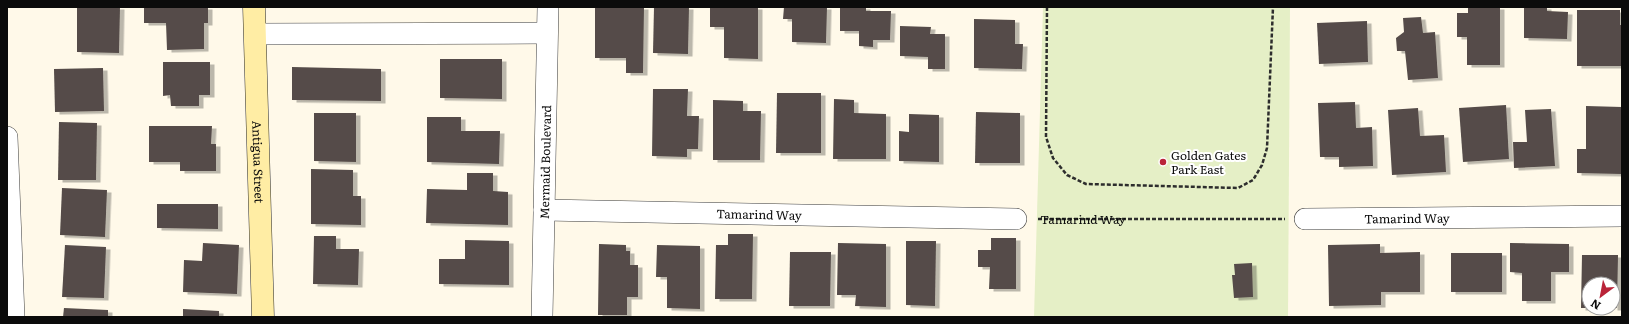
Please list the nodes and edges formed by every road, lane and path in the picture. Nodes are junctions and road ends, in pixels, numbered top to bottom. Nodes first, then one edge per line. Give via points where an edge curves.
1 (254, 7) edge
2 (548, 7) edge
3 (1047, 7) edge
4 (1273, 7) edge
5 (547, 33) junction
6 (255, 34) junction
7 (7, 137) edge
8 (544, 210) junction
9 (1622, 216) edge
10 (1016, 219) joint
11 (1305, 219) joint
12 (14, 317) edge
13 (263, 317) edge
14 (542, 317) edge

1 - 6 street, Antigua Street
2 - 5 street, Mermaid Boulevard
3 - 4 path via 1046,137 1053,158 1067,174 1086,184 1238,188 1253,180 1262,165 1267,148
5 - 6 street
5 - 8 street, Mermaid Boulevard
6 - 13 street, Antigua Street
7 - 12 street
8 - 10 street, Tamarind Way
8 - 14 street, Mermaid Boulevard
9 - 11 street, Tamarind Way
10 - 11 path, Tamarind Way

